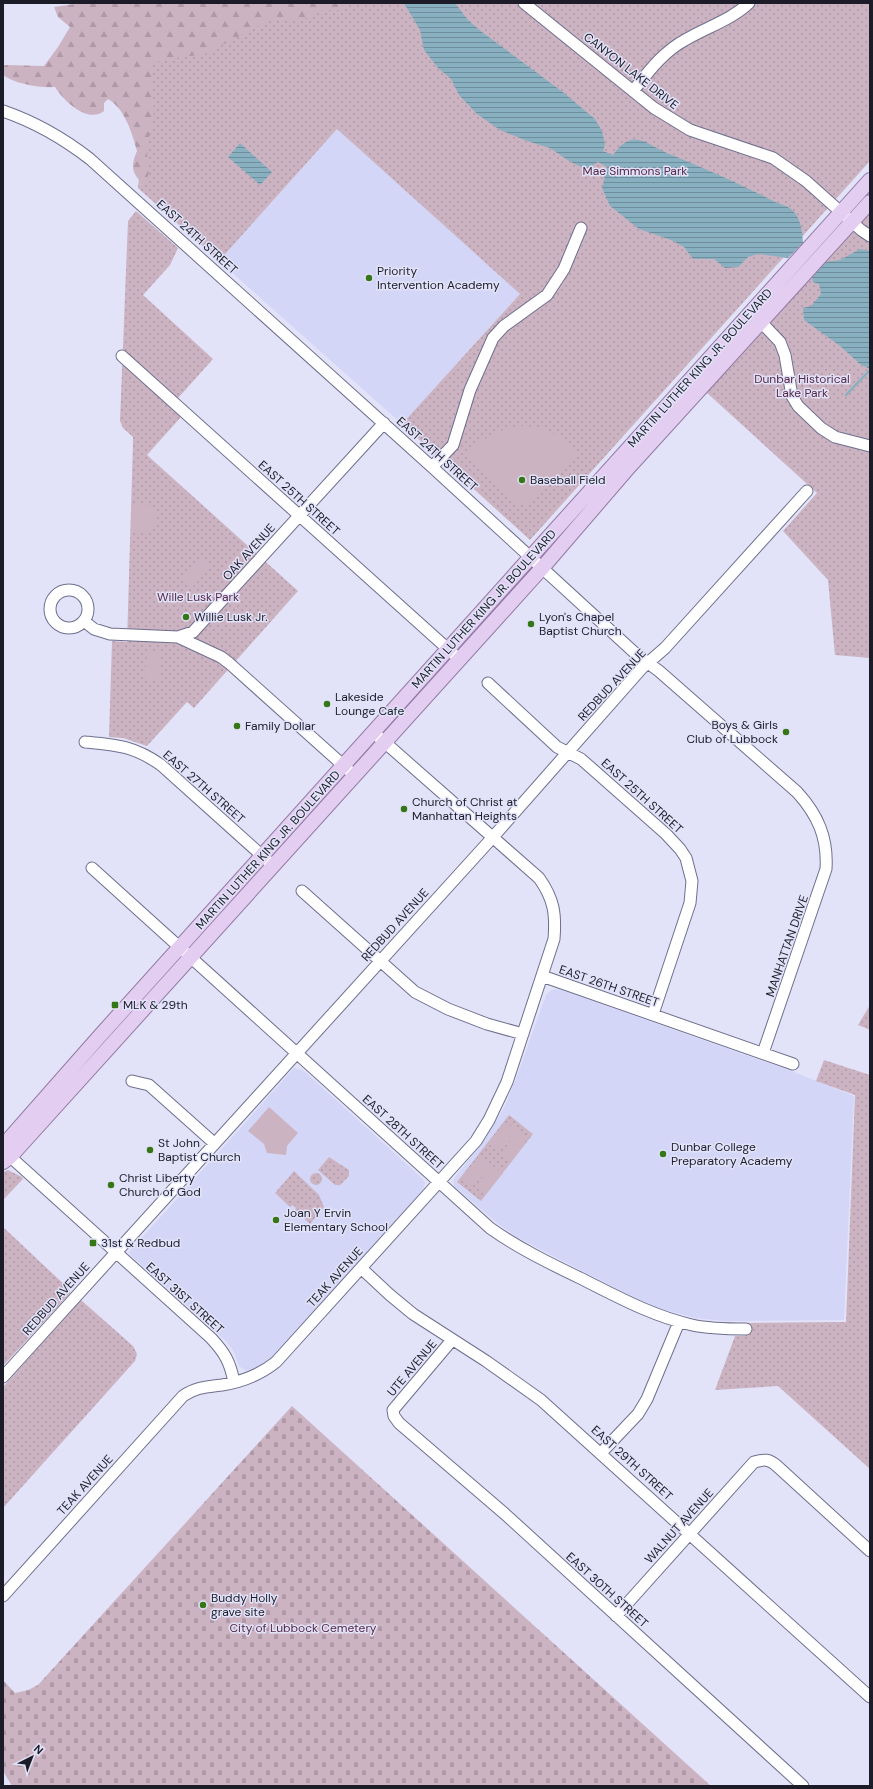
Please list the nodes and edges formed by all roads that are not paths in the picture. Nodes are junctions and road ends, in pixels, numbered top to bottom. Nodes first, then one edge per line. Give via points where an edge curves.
1 (524, 3) edge
2 (749, 3) edge
3 (634, 91) junction
4 (3, 111) edge
5 (870, 180) edge
6 (870, 202) edge
7 (841, 212) junction
8 (852, 222) junction
9 (581, 228) dead end
10 (870, 236) edge
11 (760, 322) junction
12 (122, 356) dead end
13 (384, 423) junction
14 (870, 446) edge
15 (432, 467) junction
16 (806, 491) dead end
17 (300, 515) junction
18 (532, 557) junction
19 (543, 567) junction
20 (84, 621) dead end
21 (178, 637) junction
22 (448, 649) junction
23 (459, 659) junction
24 (648, 663) junction
25 (488, 683) dead end
26 (373, 732) junction
27 (85, 742) dead end
28 (385, 742) junction
29 (568, 752) junction
30 (349, 770) junction
31 (493, 837) junction
32 (826, 846) joint
33 (262, 856) junction
34 (273, 866) junction
35 (92, 868) dead end
36 (302, 891) dead end
37 (180, 947) junction
38 (192, 957) junction
39 (380, 962) junction
40 (542, 976) junction
41 (653, 1014) junction
42 (523, 1034) junction
43 (297, 1052) junction
44 (763, 1053) junction
45 (793, 1064) dead end
46 (132, 1081) dead end
47 (214, 1143) junction
48 (5, 1154) edge
49 (439, 1182) junction
50 (115, 1252) junction
51 (361, 1268) junction
52 (679, 1322) junction
53 (746, 1329) dead end
54 (452, 1340) junction
55 (3, 1377) edge
56 (234, 1382) junction
57 (394, 1413) joint
58 (601, 1453) junction
59 (690, 1534) junction
60 (870, 1551) edge
61 (3, 1596) edge
62 (616, 1616) junction
63 (870, 1697) edge
64 (803, 1786) edge

1 - 3 street, CANYON LAKE DRIVE
2 - 3 street via 732,16 664,54
3 - 7 street, CANYON LAKE DRIVE via 654,108 690,130 773,158 806,180
4 - 13 street, EAST 24TH STREET via 59,136 90,159
5 - 7 main road, MARTIN LUTHER KING JR. BOULEVARD
6 - 8 main road, MARTIN LUTHER KING JR. BOULEVARD
7 - 8 street, CANYON LAKE DRIVE
7 - 18 main road, MARTIN LUTHER KING JR. BOULEVARD
8 - 10 street, CANYON LAKE DRIVE
8 - 11 main road, MARTIN LUTHER KING JR. BOULEVARD
9 - 15 street via 564,270 547,294 504,326 493,338 470,390 453,445
11 - 14 street via 780,342 785,354 792,396 798,406 821,428 835,437
11 - 19 main road, MARTIN LUTHER KING JR. BOULEVARD
12 - 17 street, EAST 25TH STREET
13 - 15 street, EAST 24TH STREET
13 - 17 street, OAK AVENUE
15 - 18 street, EAST 24TH STREET
16 - 24 street, REDBUD AVENUE via 665,648
17 - 21 street, OAK AVENUE via 198,628
17 - 22 street, EAST 25TH STREET
18 - 19 street, EAST 24TH STREET
18 - 22 main road, MARTIN LUTHER KING JR. BOULEVARD
19 - 23 main road, MARTIN LUTHER KING JR. BOULEVARD
19 - 24 street, EAST 24TH STREET
20 - 21 street, OAK AVENUE via 94,629 110,634
21 - 30 street via 230,663
22 - 23 street, EAST 25TH STREET
22 - 26 main road, MARTIN LUTHER KING JR. BOULEVARD
23 - 28 main road, MARTIN LUTHER KING JR. BOULEVARD
24 - 29 street, REDBUD AVENUE
24 - 32 street, EAST 24TH STREET via 797,792 818,821
25 - 29 street, EAST 25TH STREET via 557,747
26 - 28 street, EAST 26TH STREET
26 - 30 main road, MARTIN LUTHER KING JR. BOULEVARD
27 - 33 street, EAST 27TH STREET via 116,744 145,754 161,765
28 - 30 main road, MARTIN LUTHER KING JR. BOULEVARD
28 - 31 street, EAST 26TH STREET
29 - 31 street, REDBUD AVENUE
29 - 41 street, EAST 25TH STREET via 581,759 673,840 689,869 692,893 688,913
30 - 33 main road, MARTIN LUTHER KING JR. BOULEVARD
30 - 34 main road, MARTIN LUTHER KING JR. BOULEVARD
31 - 39 street, REDBUD AVENUE
31 - 40 street, EAST 26TH STREET via 539,878 553,904 554,939
32 - 44 street, MANHATTAN DRIVE via 823,882
33 - 34 street, EAST 27TH STREET
33 - 37 main road, MARTIN LUTHER KING JR. BOULEVARD
34 - 38 main road, MARTIN LUTHER KING JR. BOULEVARD
35 - 37 street, EAST 28TH STREET
36 - 39 street
37 - 38 street, EAST 28TH STREET
37 - 48 main road, MARTIN LUTHER KING JR. BOULEVARD
38 - 43 street, EAST 28TH STREET
38 - 48 main road, MARTIN LUTHER KING JR. BOULEVARD
39 - 42 street via 414,992 487,1024
39 - 43 street, REDBUD AVENUE
40 - 41 street, EAST 26TH STREET
40 - 42 street, TEAK AVENUE
41 - 44 street, EAST 26TH STREET
42 - 49 street, TEAK AVENUE via 506,1082 488,1120 476,1141
43 - 47 street, REDBUD AVENUE
43 - 49 street, EAST 28TH STREET
44 - 45 street, EAST 26TH STREET
46 - 47 street via 149,1085
47 - 50 street, REDBUD AVENUE
48 - 50 street, EAST 31ST STREET
49 - 51 street, TEAK AVENUE
49 - 52 street, EAST 28TH STREET via 490,1228 519,1247 639,1307
50 - 55 street, REDBUD AVENUE
50 - 56 street, EAST 31ST STREET via 221,1348 228,1358
51 - 54 street, EAST 29TH STREET via 407,1308
51 - 56 street, TEAK AVENUE via 276,1362 267,1369
52 - 53 street, EAST 28TH STREET
52 - 58 street via 647,1399 638,1414
54 - 57 street, UTE AVENUE via 393,1410
54 - 58 street, EAST 29TH STREET via 541,1400
56 - 61 street, TEAK AVENUE via 192,1390 184,1396
57 - 62 street, EAST 30TH STREET via 399,1423 505,1514
58 - 59 street, EAST 29TH STREET
59 - 60 street, WALNUT AVENUE via 754,1462 764,1459 778,1466
59 - 62 street, WALNUT AVENUE
59 - 63 street, EAST 29TH STREET
62 - 64 street, EAST 30TH STREET

